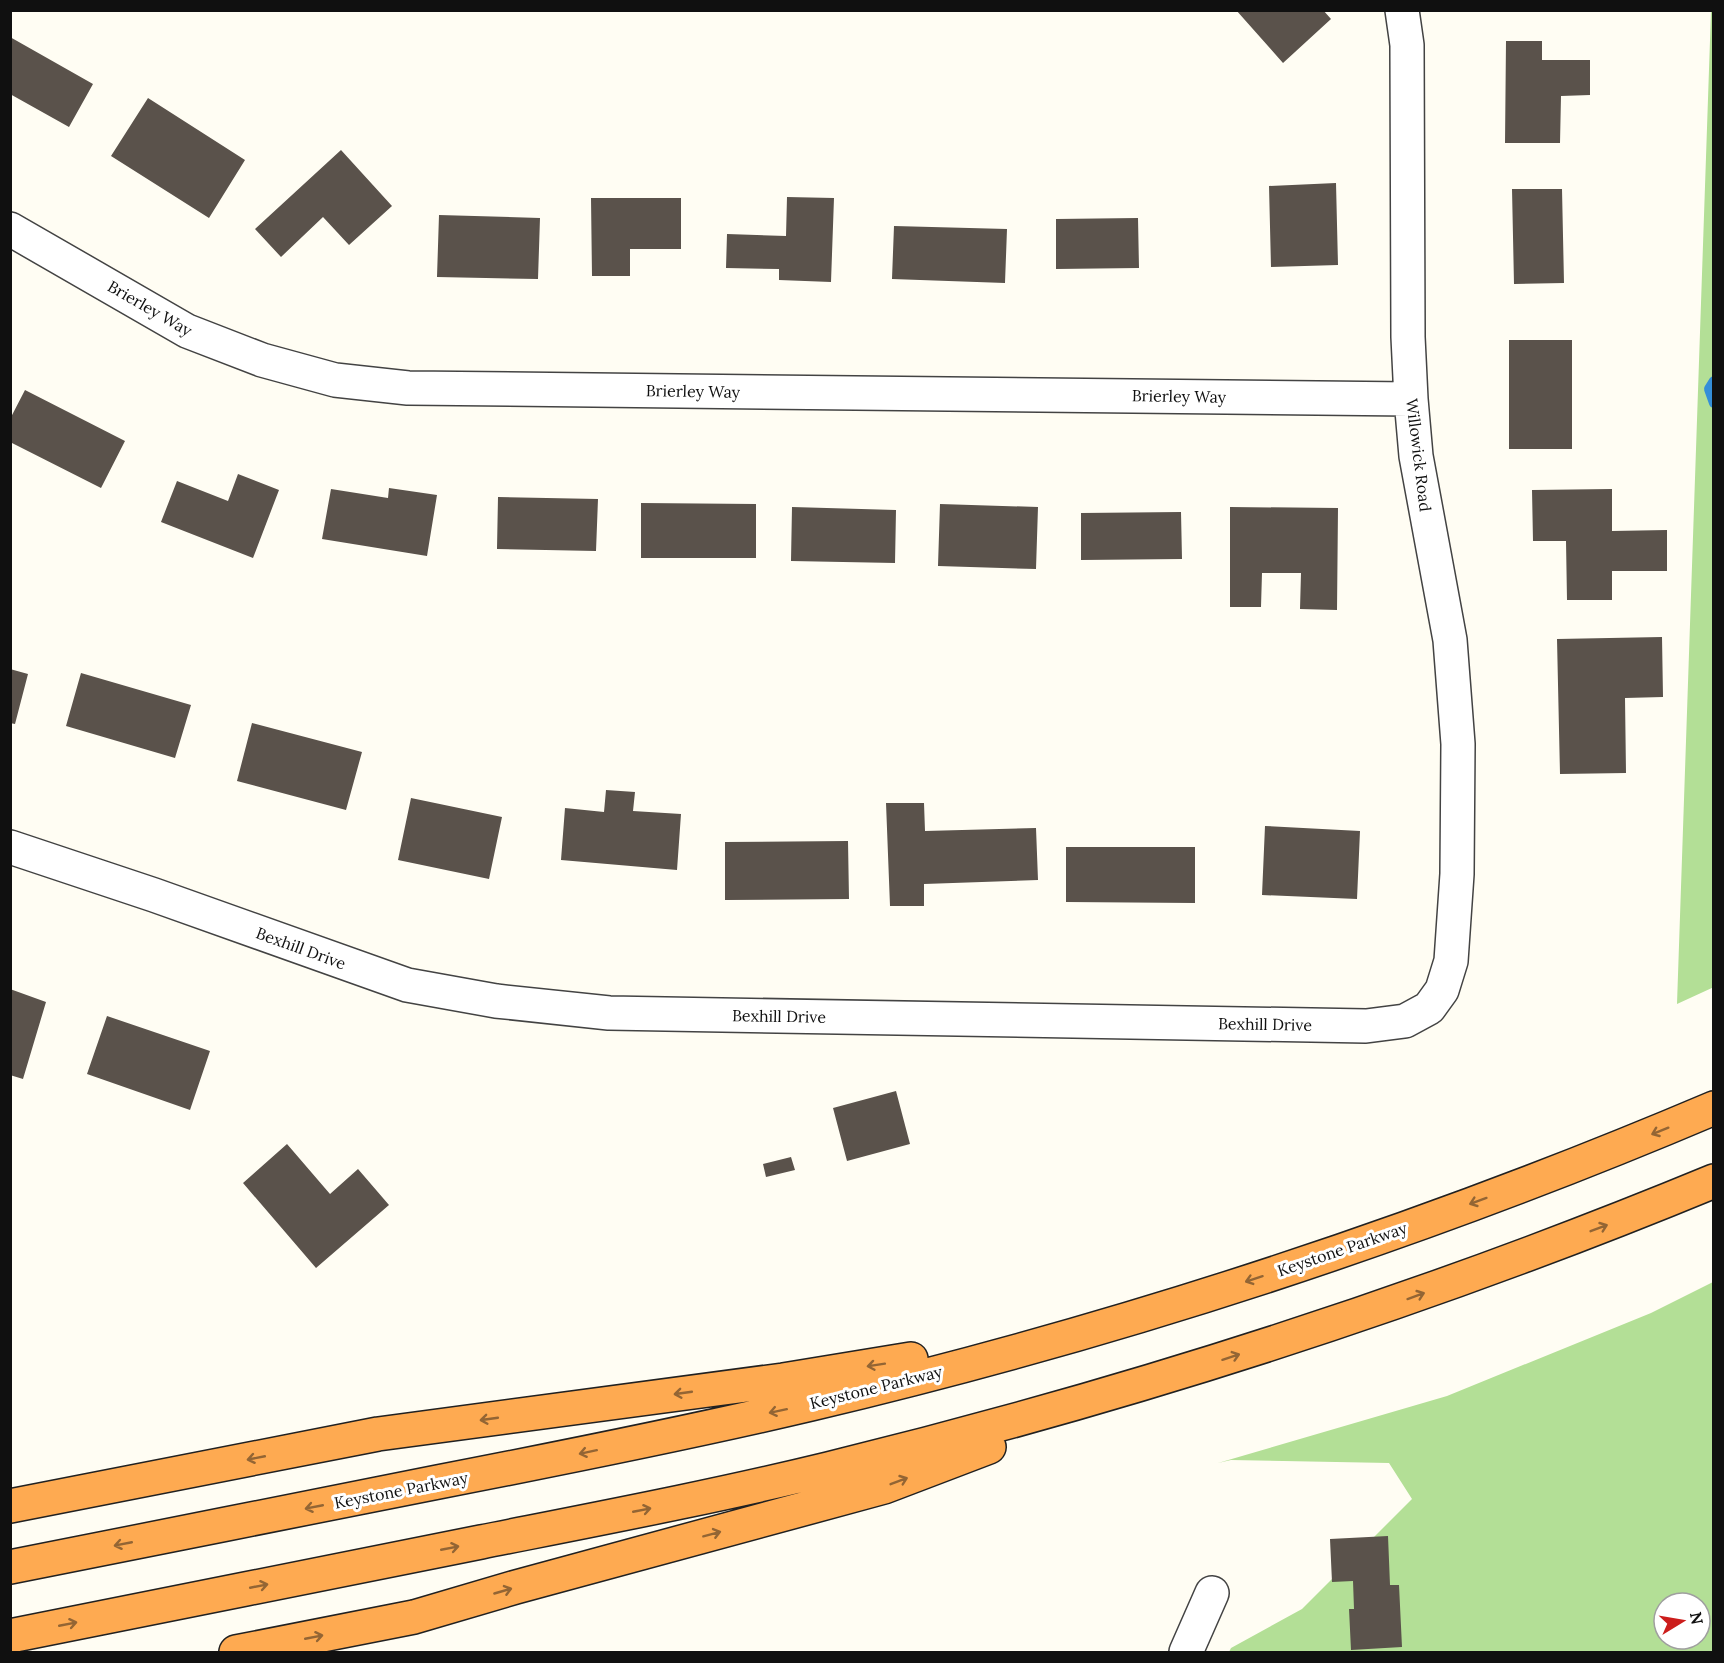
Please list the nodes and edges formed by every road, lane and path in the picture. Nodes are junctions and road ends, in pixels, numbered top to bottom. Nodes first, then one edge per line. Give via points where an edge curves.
1 (1404, 22) edge
2 (10, 229) edge
3 (1411, 399) junction
4 (10, 847) edge
5 (1457, 874) joint
6 (1713, 1108) edge
7 (1713, 1181) edge
8 (1099, 1327) junction
9 (1175, 1375) junction
10 (10, 1506) edge
11 (10, 1567) edge
12 (1212, 1593) dead end
13 (10, 1636) edge
14 (236, 1653) edge
15 (1186, 1653) edge

1 - 3 street, Willowick Road
2 - 3 street, Brierley Way via 187,331 262,360 335,380 408,388
3 - 5 street, Willowick Road via 1416,456 1450,640 1458,744
4 - 5 street, Bexhill Drive via 407,985 496,1001 621,1014 1366,1026 1405,1021 1429,1008 1442,990 1451,961
6 -> 8 highway, Keystone Parkway via 1441,1215
9 -> 7 highway via 1449,1284
8 -> 10 highway via 783,1380 378,1434
8 -> 11 highway, Keystone Parkway via 924,1376 724,1423
13 -> 9 highway via 706,1497 945,1440
14 -> 9 highway via 414,1617 884,1487
12 - 15 street

